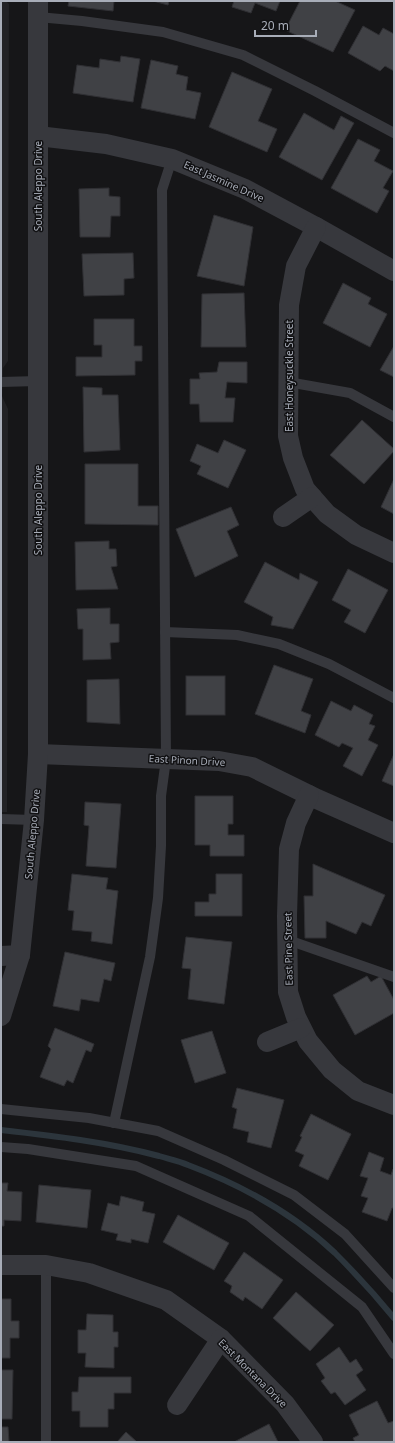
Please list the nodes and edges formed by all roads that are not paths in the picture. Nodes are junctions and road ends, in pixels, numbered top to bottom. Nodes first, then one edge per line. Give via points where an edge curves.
1 (38, 9) edge
2 (394, 133) edge
3 (38, 136) junction
4 (172, 159) junction
5 (316, 227) junction
6 (394, 271) edge
7 (1, 382) edge
8 (38, 382) junction
9 (288, 382) junction
10 (394, 417) edge
11 (312, 497) junction
12 (283, 517) dead end
13 (394, 553) edge
14 (165, 632) junction
15 (394, 698) edge
16 (38, 754) junction
17 (166, 759) junction
18 (310, 795) junction
19 (1, 819) edge
20 (34, 820) junction
21 (394, 833) edge
22 (288, 940) junction
23 (10, 956) edge
24 (394, 977) edge
25 (1, 1016) edge
26 (301, 1028) junction
27 (267, 1042) dead end
28 (394, 1105) edge
29 (1, 1109) edge
30 (114, 1123) junction
31 (1, 1147) edge
32 (1, 1265) edge
33 (46, 1265) junction
34 (394, 1288) edge
35 (221, 1339) junction
36 (394, 1354) edge
37 (177, 1405) dead end
38 (46, 1442) edge
39 (313, 1442) edge

1 - 2 lane via 82,21 163,32 243,55
1 - 3 street, South Aleppo Drive
3 - 4 street, East Jasmine Drive via 106,144
3 - 8 street, South Aleppo Drive
4 - 5 street, East Jasmine Drive via 245,189
4 - 14 lane via 162,190
5 - 6 street, East Jasmine Drive
5 - 9 street, East Honeysuckle Street via 296,266 289,305
7 - 8 lane
8 - 16 street, South Aleppo Drive
9 - 10 lane via 350,393
9 - 11 street, East Honeysuckle Street via 288,436 305,490
11 - 12 street
11 - 13 street, East Honeysuckle Street via 327,514 356,535
14 - 15 lane via 237,635 279,644 329,664
14 - 17 lane
16 - 17 street, East Pinon Drive
16 - 20 street, South Aleppo Drive
17 - 18 street, East Pinon Drive via 219,761 252,767
17 - 30 lane via 161,796 158,898 150,957
18 - 21 street, East Pinon Drive
18 - 22 street, East Pine Street via 296,823 289,849
19 - 20 lane
20 - 23 street, South Aleppo Drive
22 - 24 lane
22 - 26 street, East Pine Street via 288,992
23 - 25 street, South Aleppo Drive
26 - 27 street
26 - 28 street, East Pine Street via 308,1041 332,1070 358,1091
29 - 30 lane
30 - 34 lane via 158,1131 294,1195 345,1234
31 - 36 lane via 136,1166 249,1216 362,1307
32 - 33 street, East Montana Drive
33 - 35 street, East Montana Drive via 89,1273 166,1300
33 - 38 lane
35 - 37 street
35 - 39 street, East Montana Drive via 285,1404

